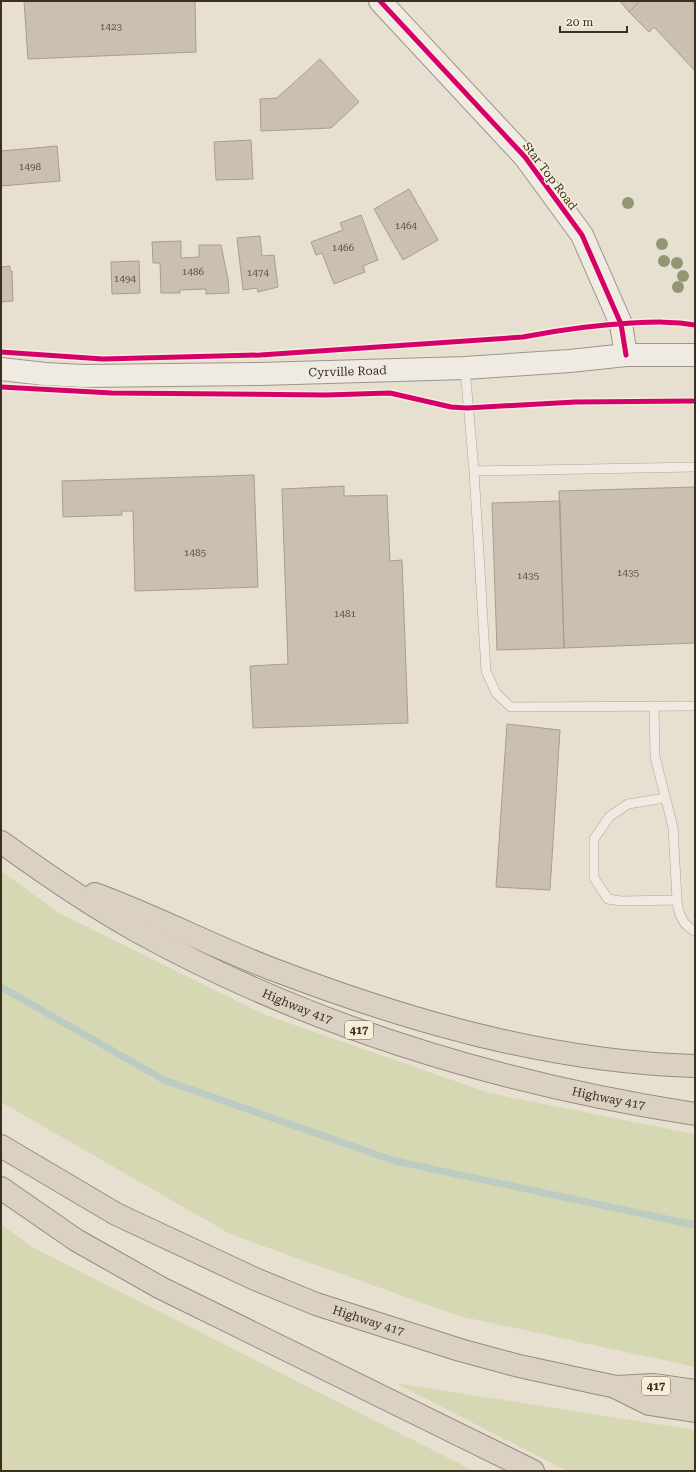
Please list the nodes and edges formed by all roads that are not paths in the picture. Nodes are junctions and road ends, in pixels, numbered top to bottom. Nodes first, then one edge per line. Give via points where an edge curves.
1 (380, 1) edge
2 (626, 355) junction
3 (695, 355) edge
4 (465, 368) junction
5 (1, 369) edge
6 (695, 467) edge
7 (474, 471) junction
8 (654, 706) junction
9 (695, 706) edge
10 (665, 798) junction
11 (1, 842) edge
12 (49, 876) junction
13 (676, 900) junction
14 (695, 931) edge
15 (695, 1066) edge
16 (695, 1114) edge
17 (1, 1146) edge
18 (1, 1188) edge
19 (616, 1387) junction
20 (695, 1391) edge
21 (695, 1411) edge
22 (533, 1471) edge

1 - 2 main road, Star Top Road via 525,157 582,235 621,324
2 - 3 main road, Cyrville Road
2 - 4 main road, Cyrville Road
4 - 5 main road, Cyrville Road via 103,376
4 - 7 lane
6 - 7 lane
7 - 8 lane via 486,670 496,693 511,707
8 - 9 lane
8 - 10 lane via 655,757
10 - 13 lane via 673,827
10 - 13 lane via 628,804 609,817 594,839 594,878 608,899
11 - 12 highway, Highway 417 / 417
12 - 15 highway via 141,911 272,969 464,1032 563,1054 660,1065
12 - 16 highway, Highway 417 / 417 via 136,931 199,963 252,988 352,1027 498,1073 633,1104
13 - 14 lane via 678,912 687,927
17 - 19 highway, Highway 417 / 417 via 116,1214 255,1279 316,1304 460,1350
18 - 22 highway via 76,1240 161,1288
19 - 20 highway, Highway 417 / 417 via 654,1385
19 - 21 highway via 648,1404

